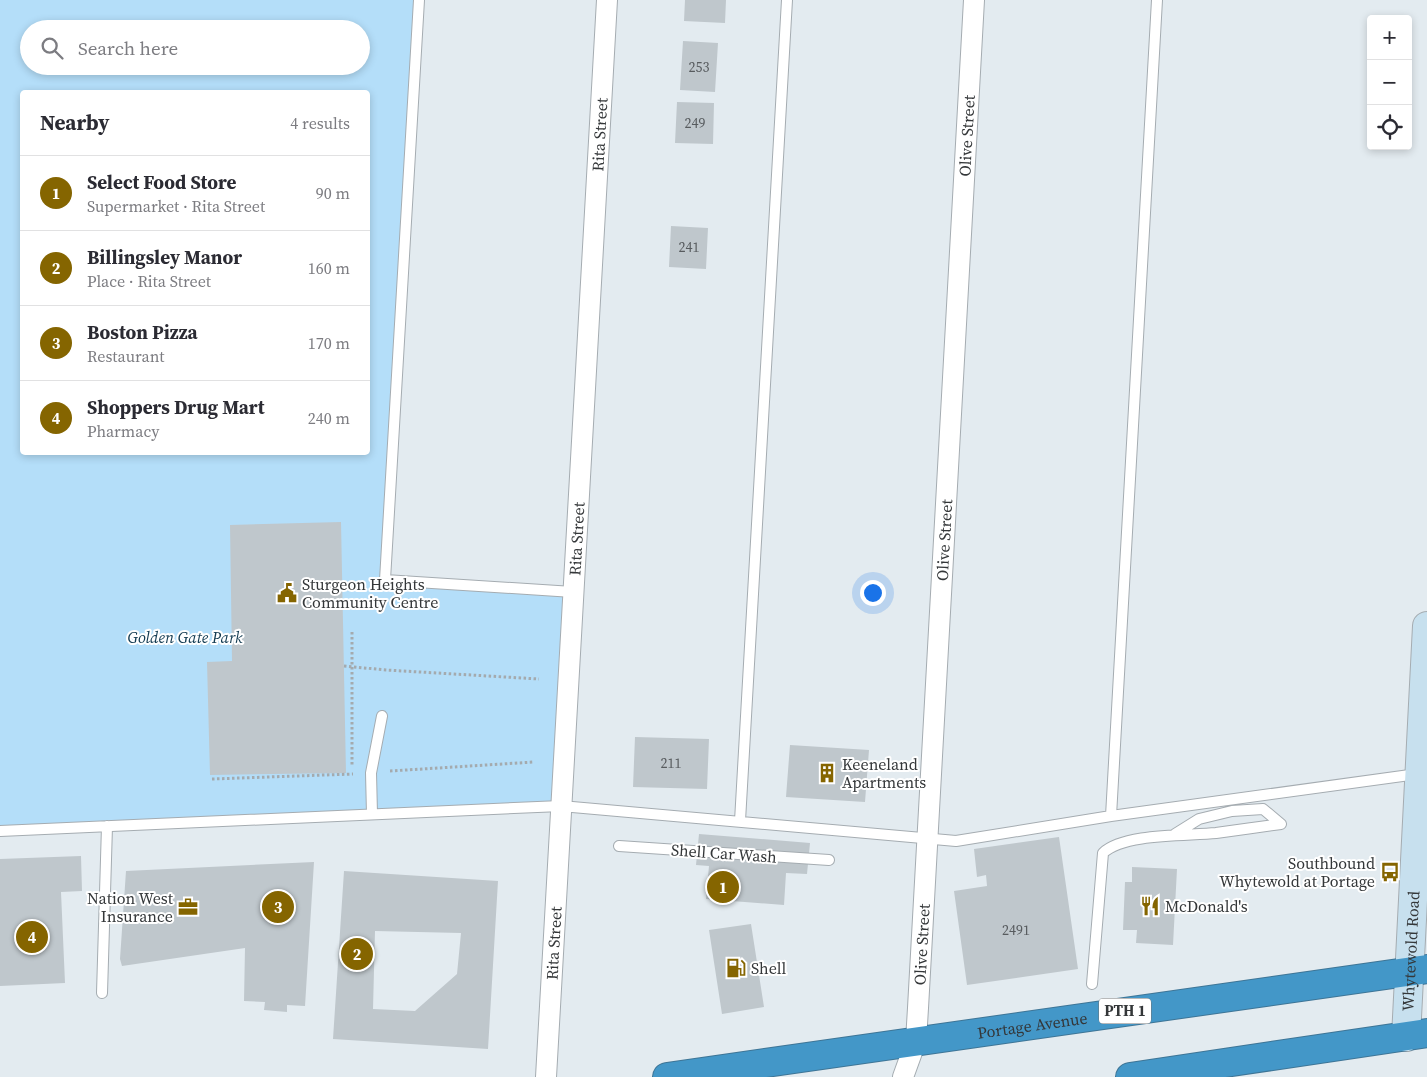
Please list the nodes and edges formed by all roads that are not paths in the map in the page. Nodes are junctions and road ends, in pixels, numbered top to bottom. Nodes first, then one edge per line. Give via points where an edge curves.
1 (419, 0) edge
2 (607, 0) edge
3 (787, 0) edge
4 (974, 0) edge
5 (1157, 0) edge
6 (574, 592) junction
7 (1427, 626) edge
8 (382, 716) dead end
9 (1423, 773) edge
10 (561, 806) junction
11 (372, 814) junction
12 (1111, 816) junction
13 (740, 821) junction
14 (107, 826) junction
15 (0, 831) edge
16 (1174, 835) junction
17 (928, 838) junction
18 (619, 846) dead end
19 (829, 860) dead end
20 (1418, 970) edge
21 (1092, 984) dead end
22 (102, 992) dead end
23 (1416, 1035) edge
24 (916, 1041) junction
25 (546, 1077) edge
26 (667, 1077) edge
27 (903, 1077) edge
28 (1130, 1077) edge

1 - 6 lane via 384,580
2 - 6 street, Rita Street
3 - 13 lane
4 - 17 street, Olive Street
5 - 12 lane
6 - 10 street, Rita Street
7 - 9 street, Whytewold Road
8 - 11 lane via 371,772
9 - 12 lane
9 - 20 street, Whytewold Road
10 - 11 lane
10 - 13 lane
10 - 25 street, Rita Street
11 - 14 lane
12 - 17 lane via 956,841
13 - 17 lane
14 - 15 lane
14 - 22 lane
16 - 16 lane via 1198,819 1232,811 1263,809 1281,824
16 - 21 lane via 1132,841 1110,847 1103,854
17 - 24 street, Olive Street
18 - 19 lane, Shell Car Wash
20 - 23 street, Whytewold Road
20 - 24 highway, Portage Avenue / PTH 1
23 - 28 highway
24 - 26 highway, Portage Avenue / PTH 1
24 - 27 street, Olive Street

